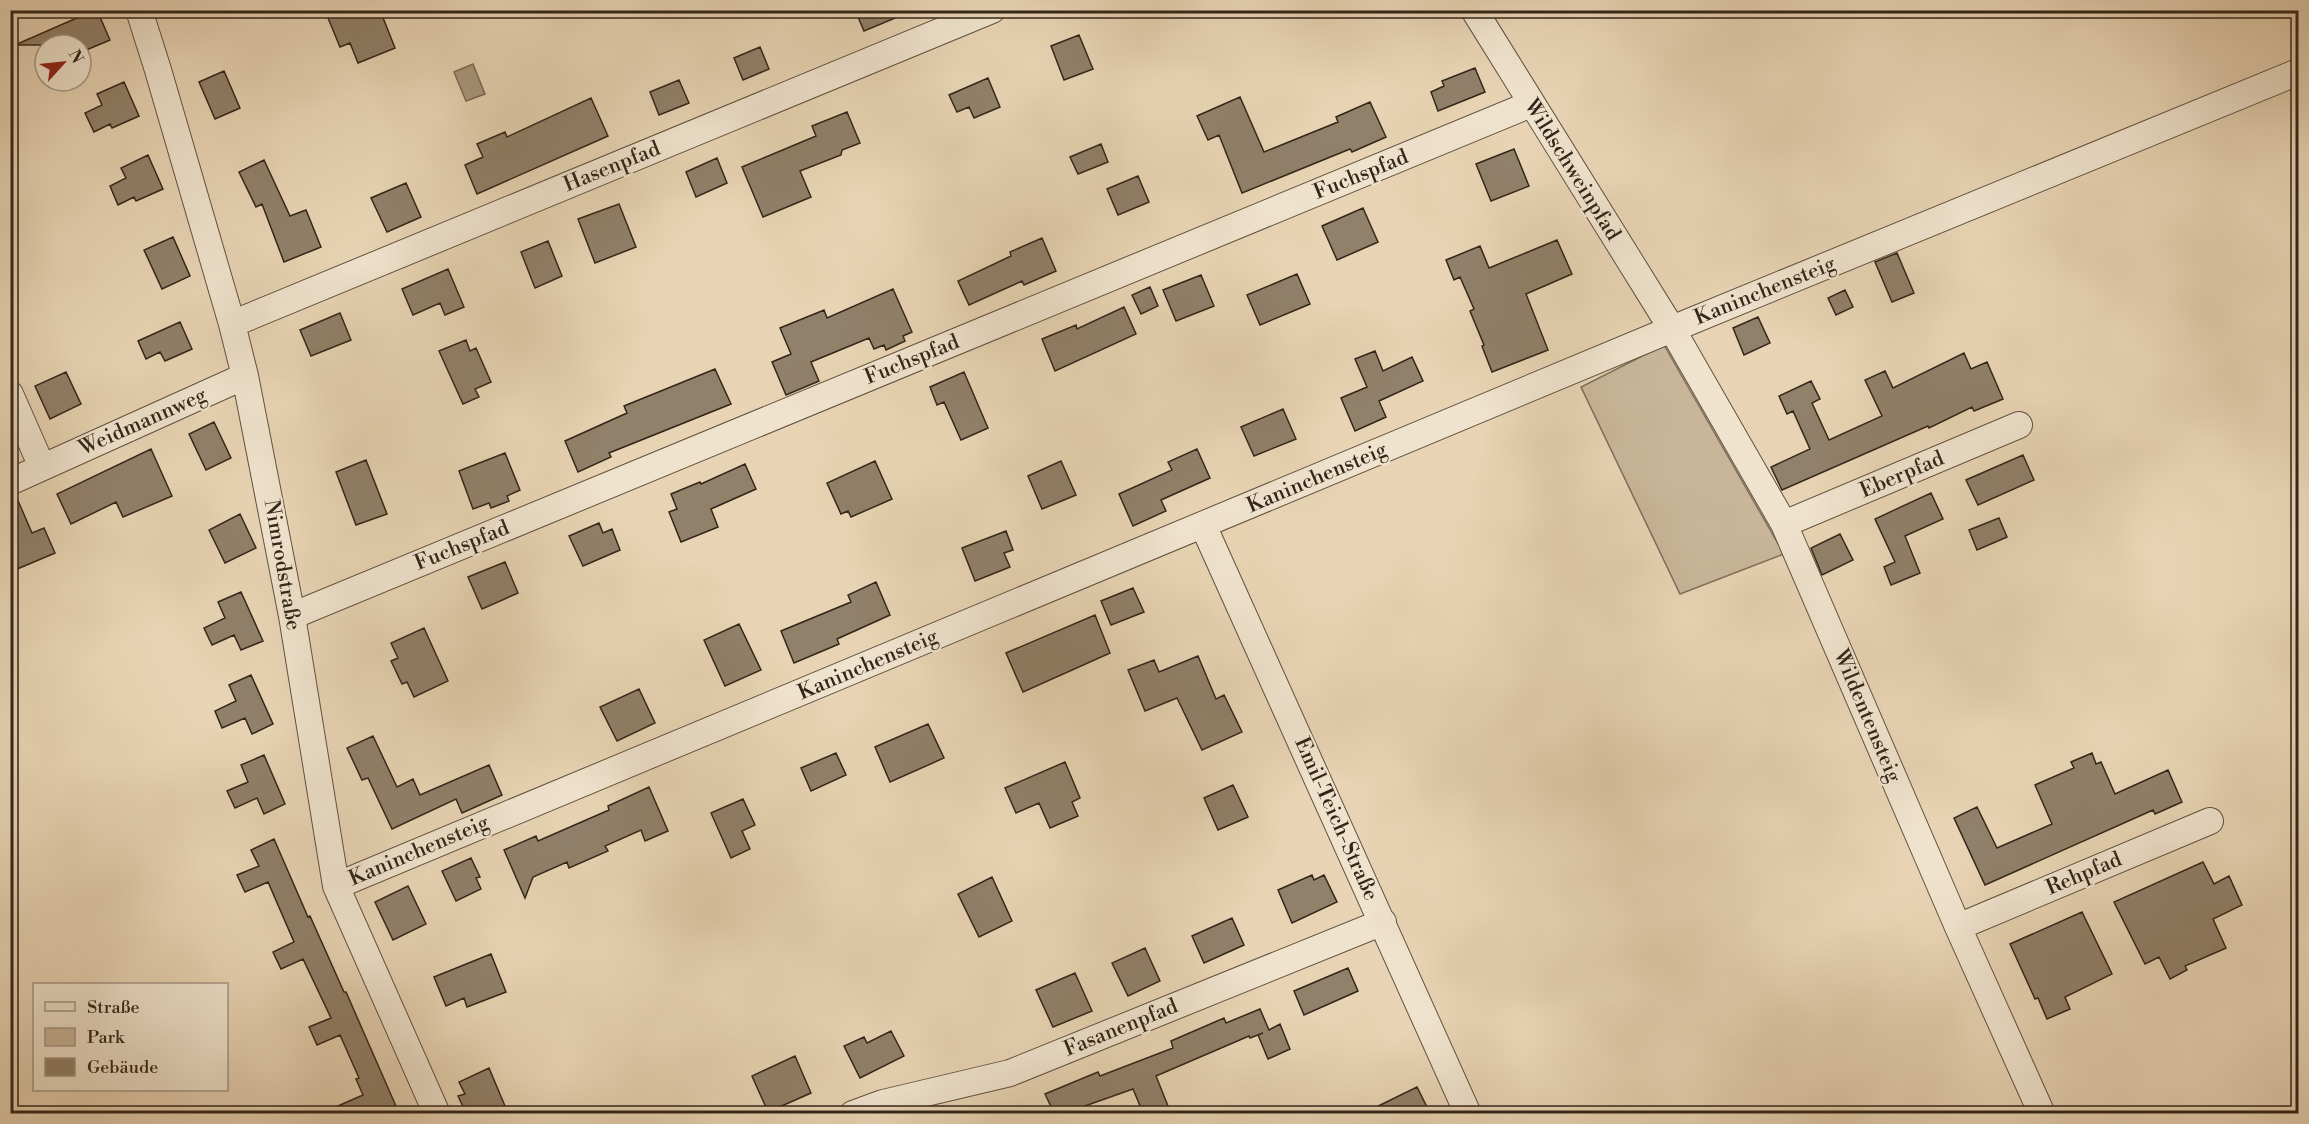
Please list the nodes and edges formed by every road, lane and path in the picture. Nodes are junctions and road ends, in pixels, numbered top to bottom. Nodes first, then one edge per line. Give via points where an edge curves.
1 (139, 10) edge
2 (992, 10) edge
3 (1474, 10) edge
4 (2298, 72) edge
5 (1531, 104) junction
6 (232, 324) junction
7 (1672, 329) junction
8 (244, 376) junction
9 (10, 394) edge
10 (2019, 425) dead end
11 (42, 467) junction
12 (10, 482) edge
13 (1784, 524) junction
14 (1203, 525) junction
15 (292, 616) junction
16 (2210, 821) dead end
17 (336, 886) junction
18 (1383, 922) junction
19 (1958, 927) junction
20 (437, 1113) edge
21 (853, 1113) edge
22 (1468, 1113) edge
23 (2042, 1113) edge

1 - 6 street, Nimrodstraße
2 - 6 street, Hasenpfad
3 - 5 street, Wildschweinpfad
4 - 7 street, Kaninchensteig
5 - 7 street, Wildschweinpfad
5 - 15 street, Fuchspfad
6 - 8 street, Nimrodstraße
7 - 13 street, Wildentensteig
7 - 14 street, Kaninchensteig
8 - 11 street, Weidmannweg
8 - 15 street, Nimrodstraße
9 - 11 street
10 - 13 street, Eberpfad
11 - 12 street, Weidmannweg
13 - 19 street, Wildentensteig
14 - 17 street, Kaninchensteig
14 - 18 street, Emil-Teich-Straße
15 - 17 street, Nimrodstraße
16 - 19 street, Rehpfad
17 - 20 street, Nimrodstraße
18 - 21 street, Fasanenpfad via 1010,1073
18 - 22 street, Emil-Teich-Straße
19 - 23 street, Wildentensteig

